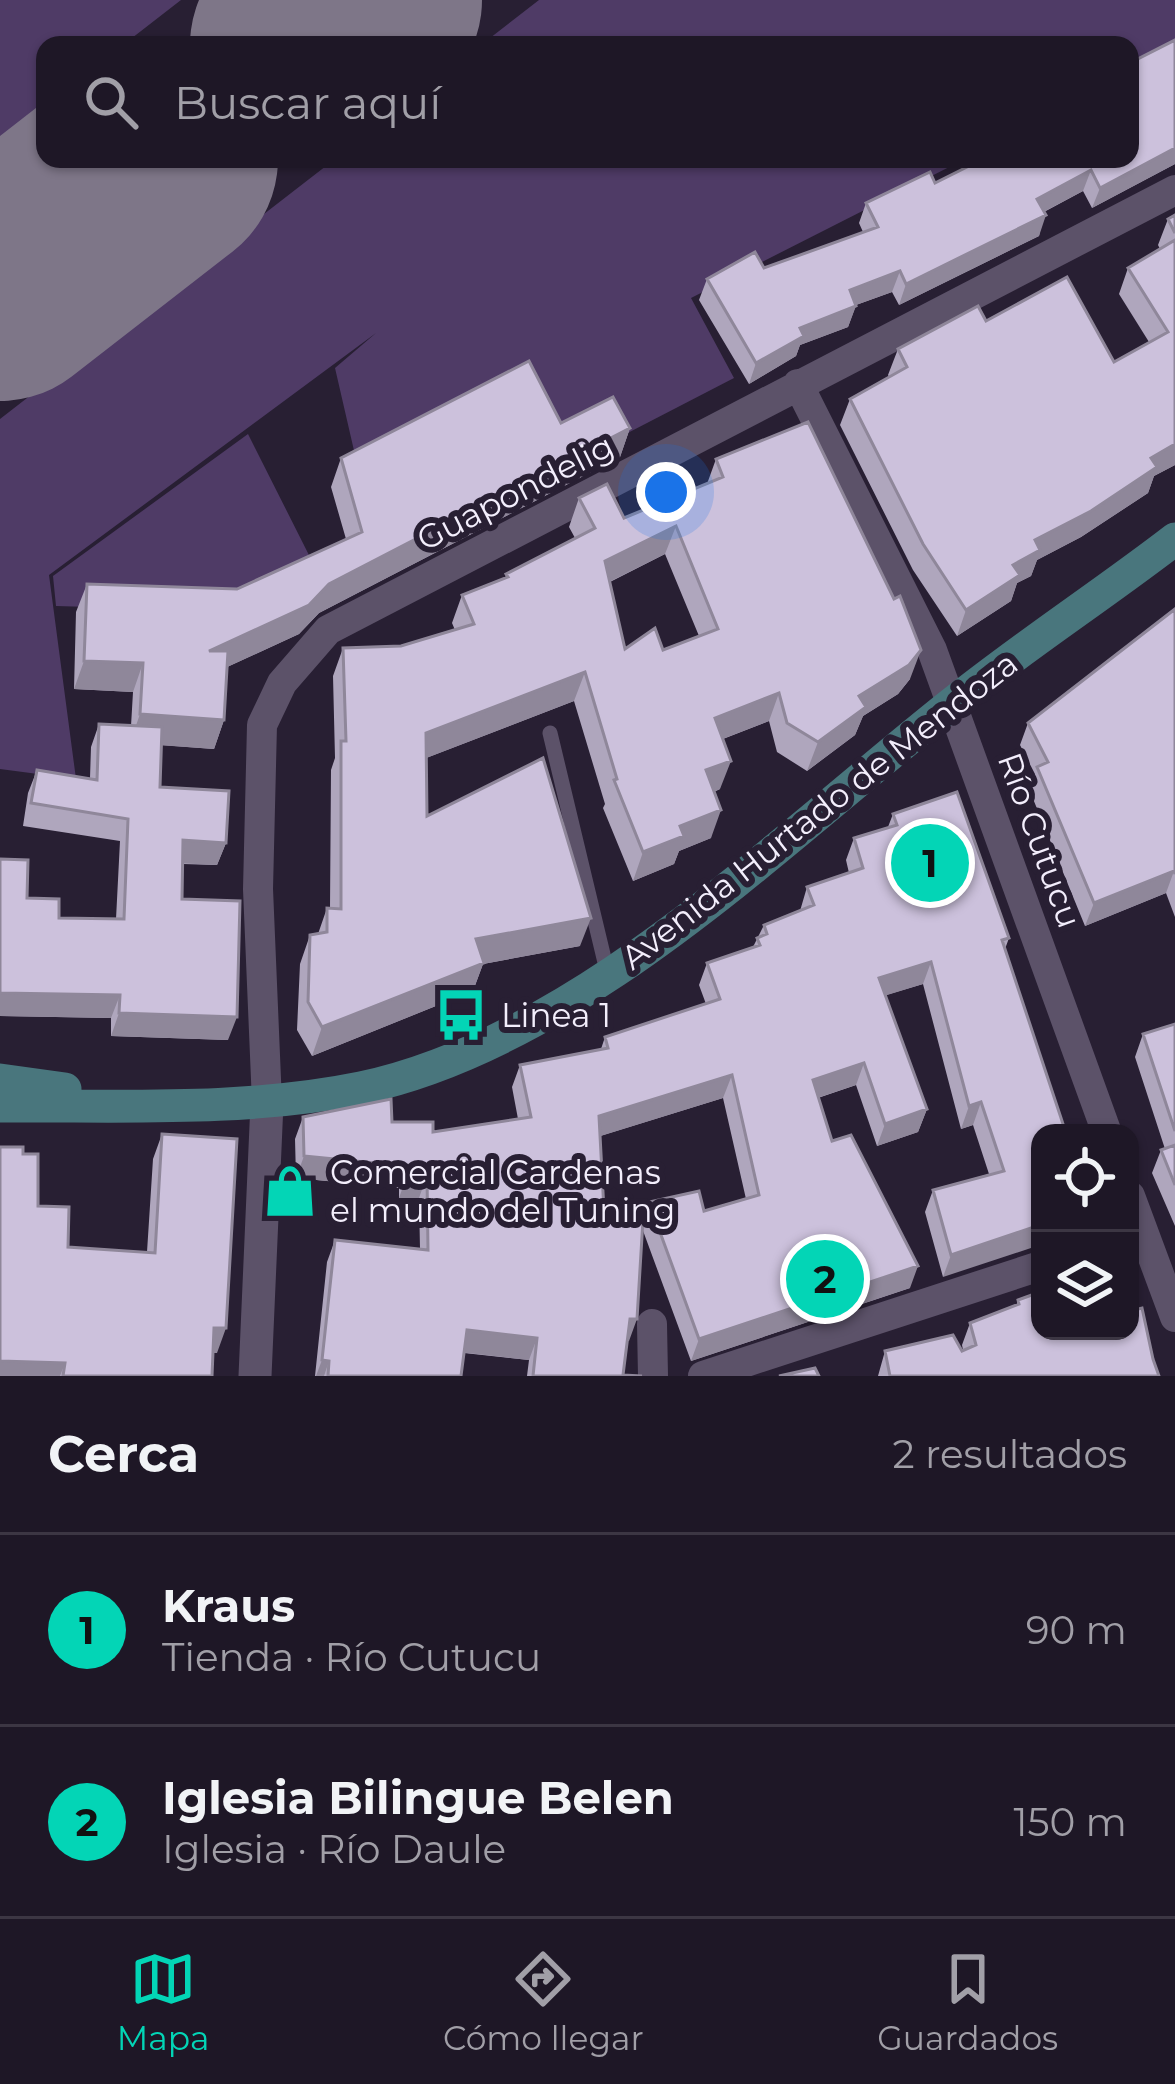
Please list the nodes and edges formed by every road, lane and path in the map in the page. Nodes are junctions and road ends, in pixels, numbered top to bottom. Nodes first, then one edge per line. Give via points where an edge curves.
1 (1175, 190) edge
2 (798, 384) junction
3 (1173, 545) edge
4 (952, 703) junction
5 (550, 733) dead end
6 (608, 975) junction
7 (0, 1080) edge
8 (267, 1103) junction
9 (168, 1104) junction
10 (0, 1106) edge
11 (1104, 1124) edge
12 (1139, 1239) edge
13 (1031, 1269) edge
14 (1175, 1317) edge
15 (652, 1324) dead end
16 (255, 1376) edge
17 (653, 1376) edge
18 (704, 1376) edge

1 - 2 street, Guapondelig
2 - 4 street, Río Cutucu
2 - 8 street, Guapondelig via 336,625 282,683 266,711 259,765
3 - 4 main road, Avenida Hurtado de Mendoza
4 - 6 main road, Avenida Hurtado de Mendoza
4 - 11 street, Río Cutucu
5 - 6 lane
6 - 8 main road, Avenida Hurtado de Mendoza via 440,1065
7 - 9 main road, Avenida Hurtado de Mendoza
8 - 9 main road, Avenida Hurtado de Mendoza
8 - 16 street
9 - 10 main road, Avenida Hurtado de Mendoza
12 - 14 street
13 - 18 street
15 - 17 street

